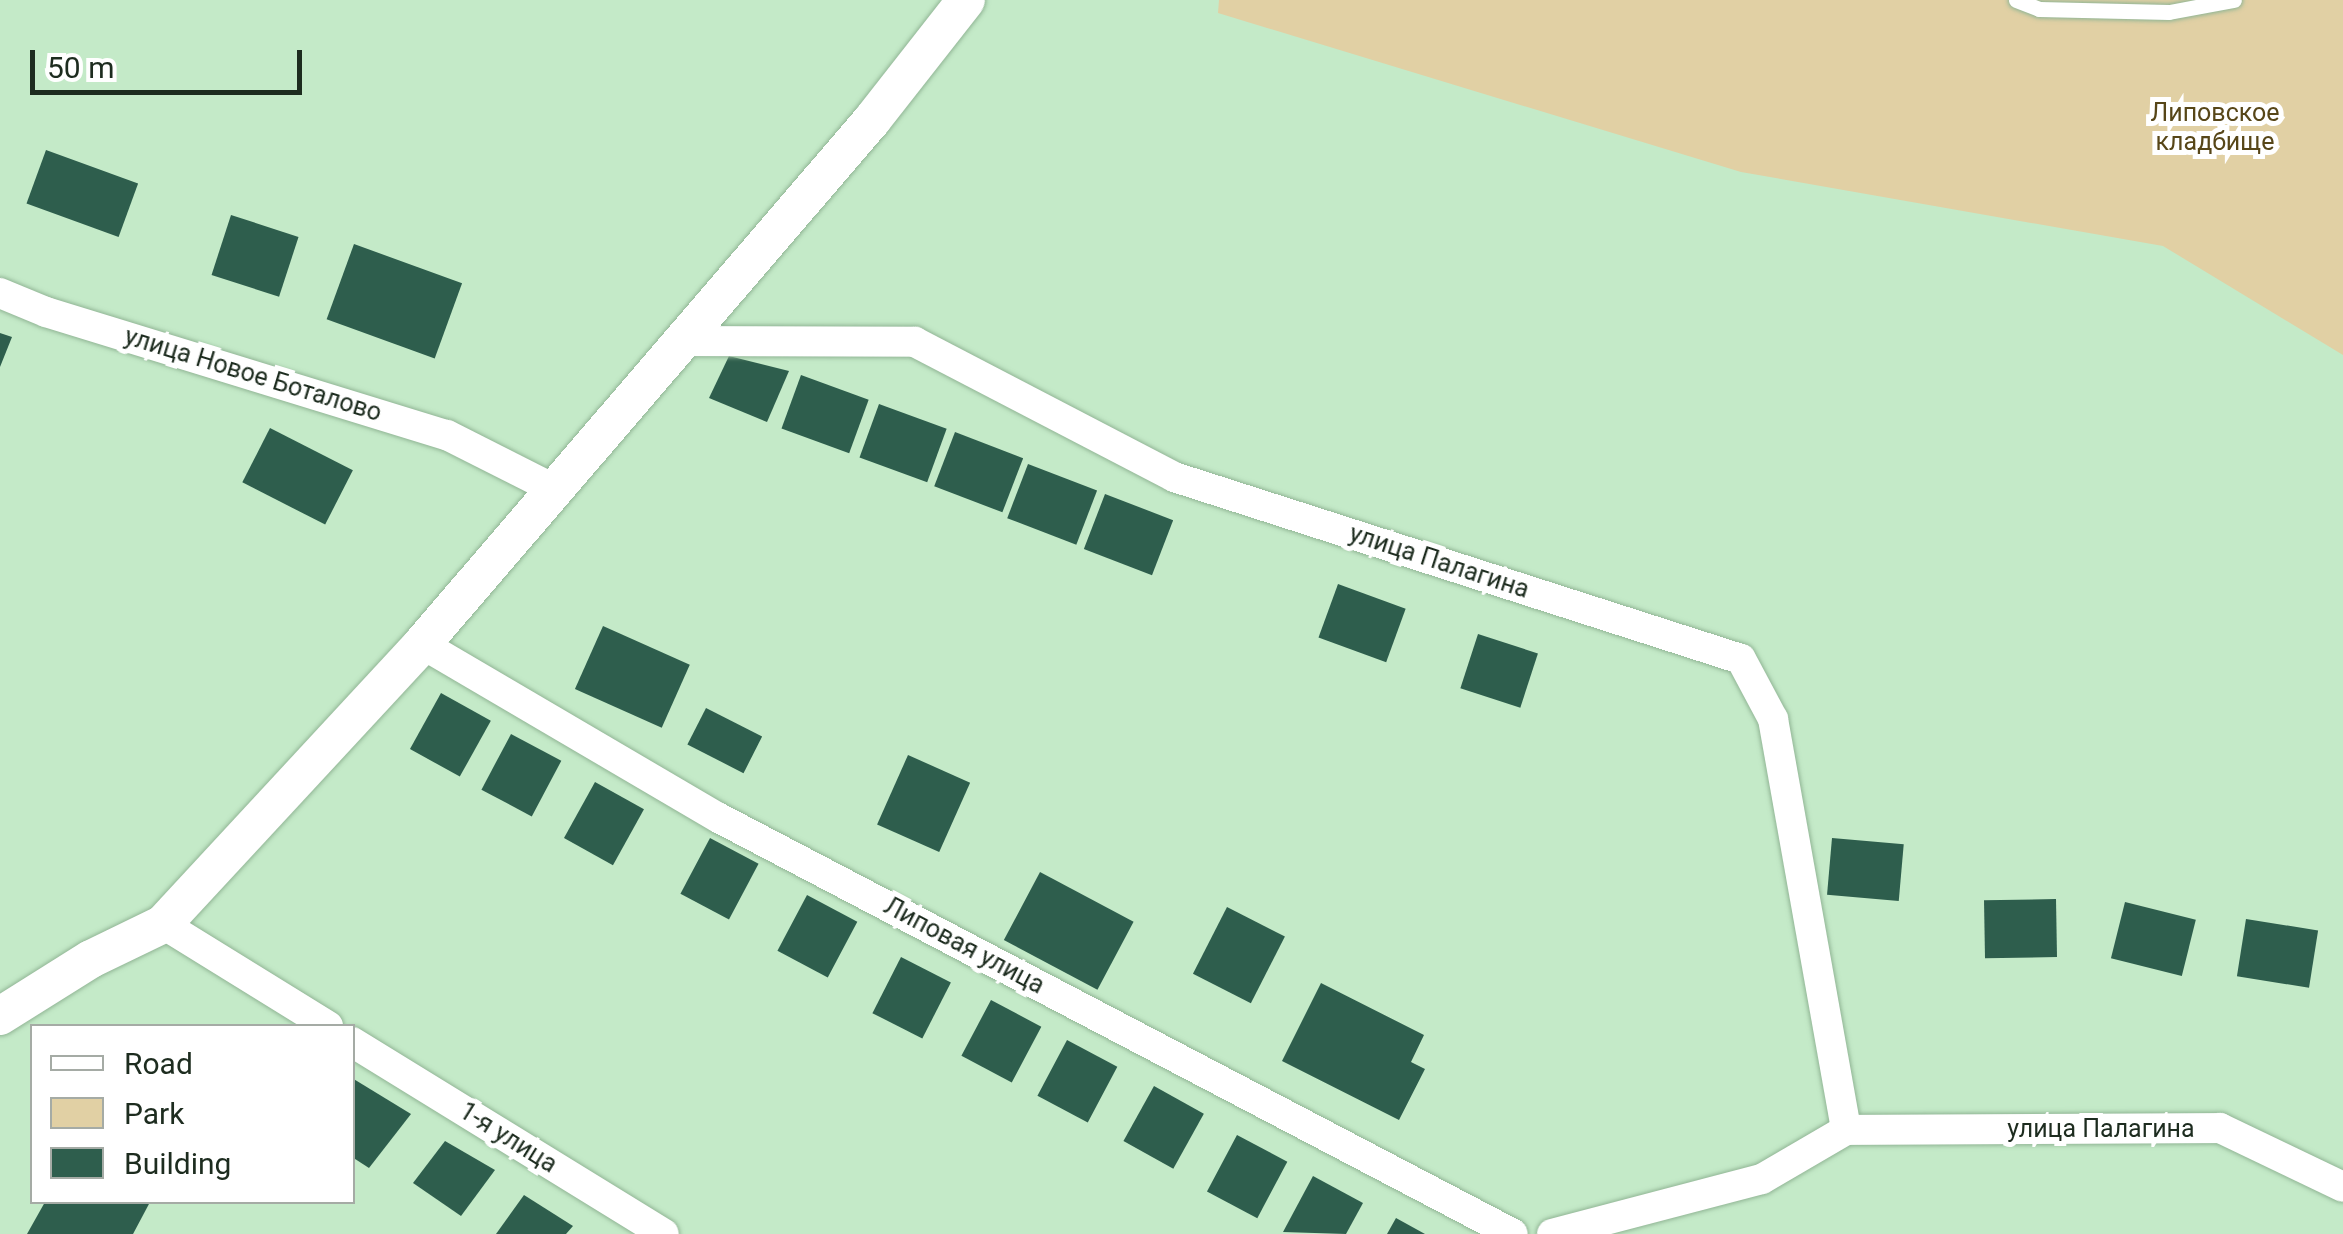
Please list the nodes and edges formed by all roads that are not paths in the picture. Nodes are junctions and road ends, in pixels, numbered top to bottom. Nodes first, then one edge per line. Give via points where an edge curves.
1 (966, 0) edge
2 (2016, 0) edge
3 (2234, 0) edge
4 (0, 293) edge
5 (682, 341) junction
6 (554, 489) junction
7 (422, 644) junction
8 (163, 924) junction
9 (0, 1016) edge
10 (325, 1024) edge
11 (355, 1044) edge
12 (1846, 1130) junction
13 (2343, 1187) edge
14 (664, 1234) edge
15 (1513, 1234) edge
16 (1552, 1234) edge

1 - 5 street
2 - 3 lane via 2039,9 2169,12
4 - 6 street, улица Новое Боталово via 447,434
5 - 6 street
5 - 12 street, улица Палагина via 915,342 1174,477 1741,659 1773,719
6 - 7 street
7 - 8 street
7 - 15 street, Липовая улица via 719,818
8 - 9 street via 90,958
8 - 10 street
11 - 14 street, 1-я улица
12 - 13 street, улица Палагина via 2220,1128
12 - 16 street, улица Палагина via 1762,1179

